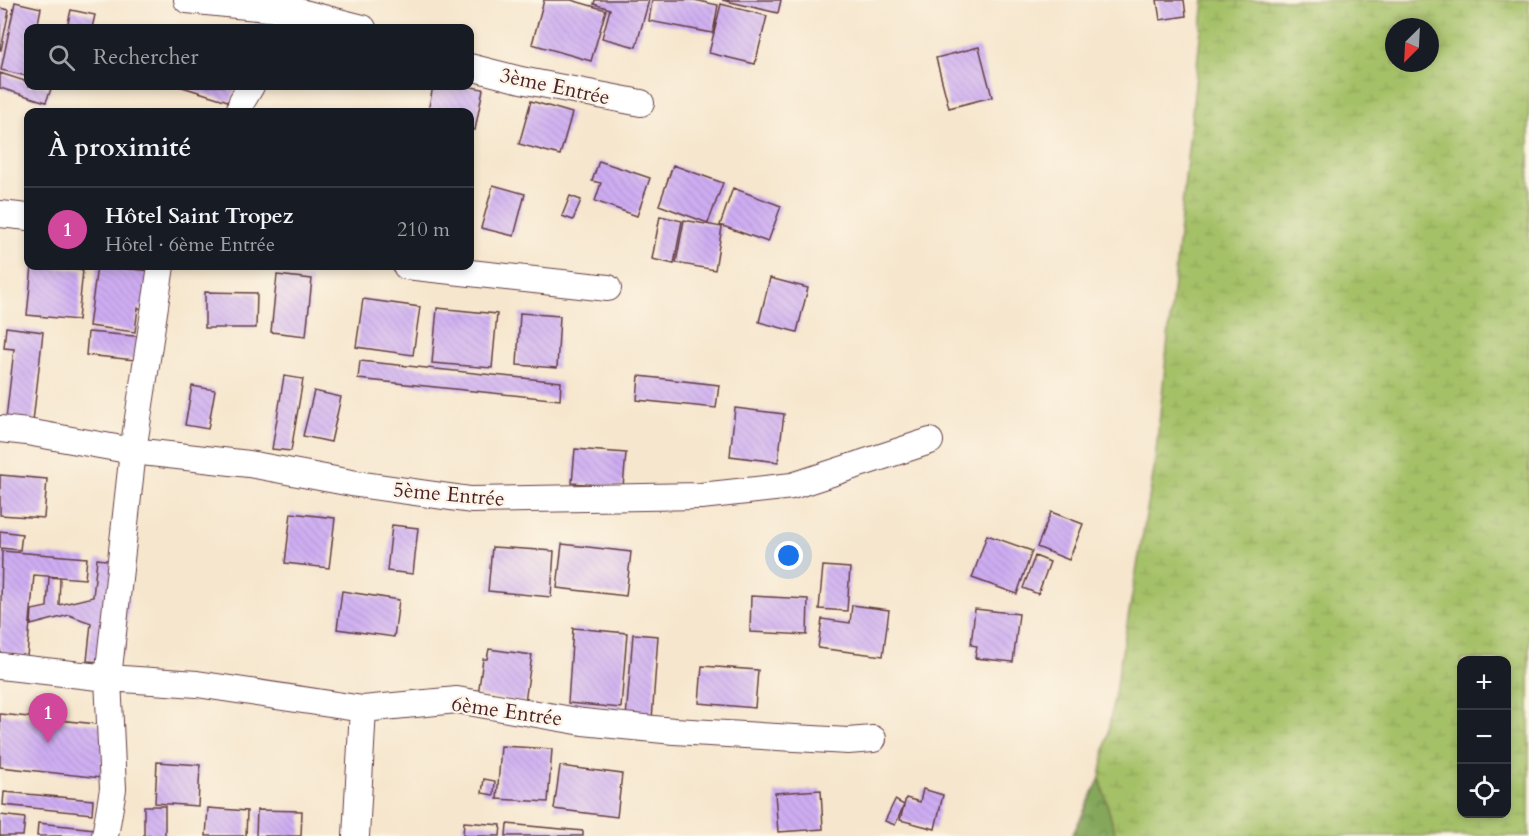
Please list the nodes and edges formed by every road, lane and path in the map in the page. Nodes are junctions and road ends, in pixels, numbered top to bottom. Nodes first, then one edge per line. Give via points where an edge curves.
1 (187, 0) edge
2 (294, 13) edge
3 (345, 24) edge
4 (474, 68) edge
5 (249, 90) edge
6 (641, 103) dead end
7 (240, 108) edge
8 (0, 214) edge
9 (24, 217) edge
10 (160, 270) edge
11 (443, 270) edge
12 (608, 288) dead end
13 (0, 429) edge
14 (930, 441) dead end
15 (133, 451) junction
16 (0, 666) edge
17 (108, 678) junction
18 (363, 709) junction
19 (873, 739) dead end
20 (105, 836) edge
21 (356, 836) edge

1 - 2 street
2 - 3 street
4 - 6 street, 3ème Entrée
5 - 7 street
8 - 9 street
10 - 15 street
11 - 12 street
13 - 15 street, 5ème Entrée
14 - 15 street, 5ème Entrée via 792,486 701,496 581,499 471,500 249,464
15 - 17 street
16 - 17 street, 6ème Entrée
17 - 18 street, 6ème Entrée via 196,684
17 - 20 street via 112,789
18 - 19 street, 6ème Entrée via 457,700 583,722 674,731 837,741
18 - 21 street

